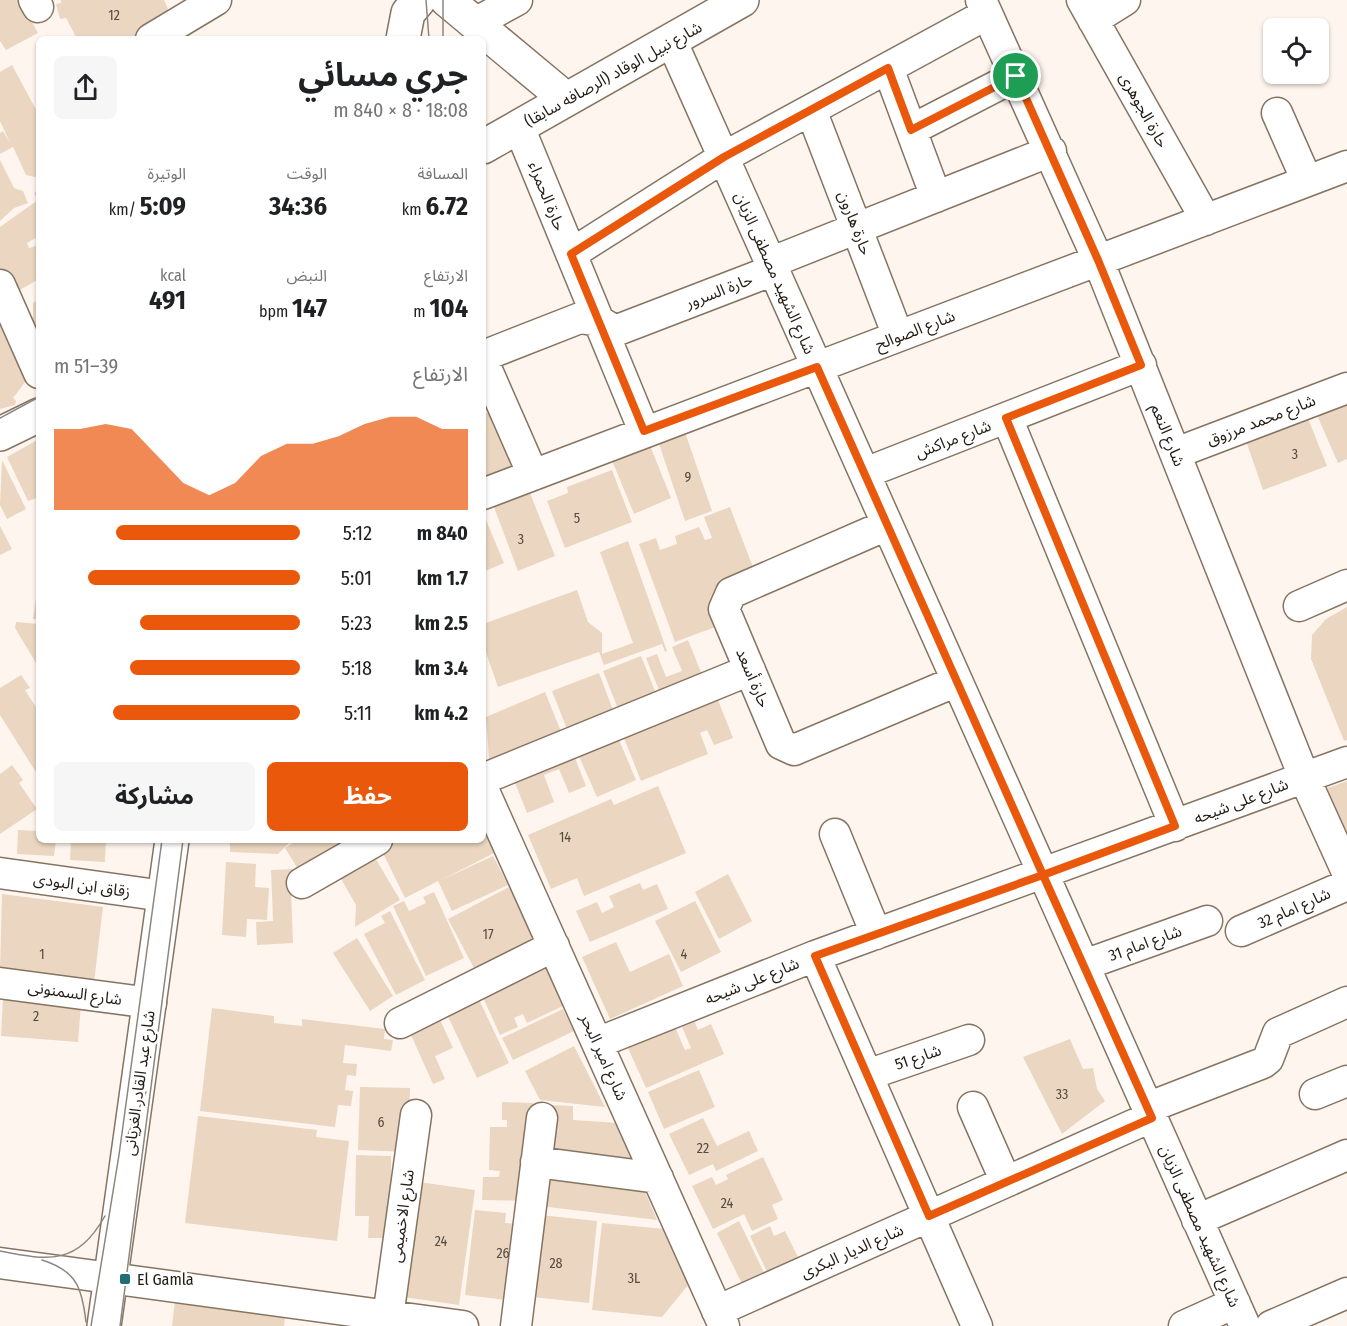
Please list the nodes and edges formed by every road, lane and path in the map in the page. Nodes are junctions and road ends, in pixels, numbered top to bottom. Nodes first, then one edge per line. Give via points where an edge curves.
1 (216, 0) edge
2 (419, 0) edge
3 (447, 0) edge
4 (517, 0) edge
5 (742, 0) edge
6 (1125, 0) edge
7 (984, 7) edge
8 (1087, 10) edge
9 (475, 23) junction
10 (162, 36) edge
11 (404, 36) edge
12 (672, 42) junction
13 (888, 68) junction
14 (1016, 76) junction
15 (566, 99) junction
16 (810, 110) junction
17 (1277, 113) dead end
18 (519, 127) junction
19 (911, 130) junction
20 (486, 145) edge
21 (1051, 151) junction
22 (724, 157) junction
23 (1347, 166) edge
24 (1307, 181) junction
25 (936, 196) junction
26 (1206, 220) junction
27 (857, 228) junction
28 (571, 254) junction
29 (1098, 260) junction
30 (771, 264) junction
31 (0, 285) edge
32 (599, 321) junction
33 (898, 336) junction
34 (486, 355) edge
35 (1141, 365) junction
36 (36, 366) edge
37 (817, 367) junction
38 (486, 368) edge
39 (1347, 388) edge
40 (36, 416) edge
41 (1006, 418) junction
42 (644, 431) junction
43 (0, 434) edge
44 (1176, 453) junction
45 (865, 473) junction
46 (533, 475) junction
47 (486, 493) edge
48 (887, 525) junction
49 (1347, 585) edge
50 (1299, 606) dead end
51 (750, 670) junction
52 (957, 681) junction
53 (1347, 762) edge
54 (1304, 777) junction
55 (486, 778) edge
56 (486, 796) edge
57 (1175, 826) junction
58 (835, 834) dead end
59 (172, 843) edge
60 (372, 843) edge
61 (0, 873) edge
62 (1347, 873) edge
63 (1043, 875) junction
64 (302, 884) dead end
65 (1347, 885) edge
66 (164, 896) junction
67 (1207, 921) dead end
68 (1241, 931) dead end
69 (876, 934) junction
70 (554, 946) junction
71 (815, 956) junction
72 (1084, 965) junction
73 (0, 983) edge
74 (1347, 1002) edge
75 (151, 1003) junction
76 (400, 1023) dead end
77 (969, 1040) dead end
78 (597, 1042) junction
79 (867, 1075) junction
80 (1347, 1081) edge
81 (1315, 1094) dead end
82 (973, 1107) dead end
83 (1149, 1113) junction
84 (416, 1115) dead end
85 (542, 1118) dead end
86 (1347, 1155) edge
87 (536, 1162) junction
88 (658, 1178) junction
89 (1006, 1182) junction
90 (929, 1216) junction
91 (1197, 1220) junction
92 (0, 1263) edge
93 (110, 1278) junction
94 (1347, 1293) edge
95 (1240, 1315) edge
96 (721, 1318) edge
97 (394, 1320) edge
98 (104, 1326) edge
99 (463, 1326) edge
100 (516, 1326) edge
101 (977, 1326) edge
102 (1184, 1326) edge
103 (1271, 1326) edge

1 - 10 street
2 - 11 main road via 408,14
3 - 9 main road
4 - 9 street
5 - 12 main road, شارع نبيل الوقاد (الرصافه سابقا)
6 - 8 street
7 - 13 street
7 - 14 street, شارع النعم
8 - 26 street, حارة الجوهرى
9 - 15 main road
12 - 15 main road, شارع نبيل الوقاد (الرصافه سابقا)
12 - 22 street, شارع الشهيد مصطفى الزيان
13 - 16 street
13 - 19 street
14 - 19 street
14 - 21 street, شارع النعم
15 - 18 main road, شارع نبيل الوقاد (الرصافه سابقا)
16 - 22 street
16 - 27 street, حارة هارون
17 - 24 street
18 - 20 main road, شارع نبيل الوقاد (الرصافه سابقا)
18 - 28 street, حارة الحمراء
19 - 25 street
21 - 25 street, حارة السرور
21 - 29 street, شارع النعم
22 - 28 street
22 - 30 street, شارع الشهيد مصطفى الزيان
23 - 24 street, شارع الصوالح
24 - 26 street, شارع الصوالح
25 - 27 street, حارة السرور
26 - 29 street, شارع الصوالح
27 - 30 street, حارة السرور
27 - 33 street, حارة هارون
28 - 32 street, حارة الحمراء
29 - 33 street, شارع الصوالح
29 - 35 street, شارع النعم
30 - 32 street, حارة السرور via 766,273 615,331
30 - 37 street, شارع الشهيد مصطفى الزيان
31 - 36 street
32 - 34 street, حارة السرور via 580,318
32 - 42 street, حارة الحمراء
33 - 37 street, شارع الصوالح
35 - 41 street, شارع مراكش
35 - 44 street, شارع النعم
37 - 42 street, شارع الصوالح
37 - 45 street, شارع الشهيد مصطفى الزيان
38 - 46 street
39 - 44 street, شارع محمد مرزوق
40 - 43 main road
41 - 45 street, شارع مراكش
41 - 57 street
42 - 46 street, شارع الصوالح
44 - 54 street, شارع النعم
45 - 48 street, شارع الشهيد مصطفى الزيان
46 - 47 street, شارع الصوالح
48 - 51 street, حارة أسعد via 731,593 724,609
48 - 52 street, شارع الشهيد مصطفى الزيان
49 - 50 street
51 - 52 street, حارة أسعد via 781,744 794,750
51 - 55 street
52 - 63 street, شارع الشهيد مصطفى الزيان
53 - 54 street, شارع على شيحه
54 - 57 street, شارع على شيحه
54 - 62 street, شارع النعم
56 - 70 street, شارع امير البحر
57 - 63 street, شارع على شيحه
58 - 69 street
59 - 66 main road, شارع عبد القادر الغريانى
60 - 64 street
61 - 66 street, زقاق ابن البودى
63 - 69 street, شارع على شيحه
63 - 72 street, شارع الشهيد مصطفى الزيان
65 - 68 street, شارع امام 32
66 - 75 main road, شارع عبد القادر الغريانى
67 - 72 street, شارع امام 31
69 - 71 street, شارع على شيحه
70 - 76 street
70 - 78 street, شارع امير البحر
71 - 78 street, شارع على شيحه
71 - 79 street
72 - 83 street, شارع الشهيد مصطفى الزيان
73 - 75 street, شارع السمنونى
74 - 83 street, شارع الديار البكرى via 1278,1033 1263,1063
75 - 93 main road, شارع عبد القادر الغريانى
77 - 79 street, شارع 51
78 - 88 street, شارع امير البحر
79 - 90 street
80 - 81 street
82 - 89 street
83 - 89 street, شارع الديار البكرى
83 - 91 street, شارع الشهيد مصطفى الزيان
84 - 97 street, شارع الاخميمى
85 - 87 street
86 - 91 street
87 - 88 street
87 - 100 street
88 - 96 street, شارع امير البحر
89 - 90 street, شارع الديار البكرى
90 - 96 street, شارع الديار البكرى
90 - 101 street
91 - 95 street, شارع الشهيد مصطفى الزيان
92 - 93 street
93 - 97 street
93 - 98 main road, شارع عبد القادر الغريانى
94 - 103 street
95 - 102 street
97 - 99 street

